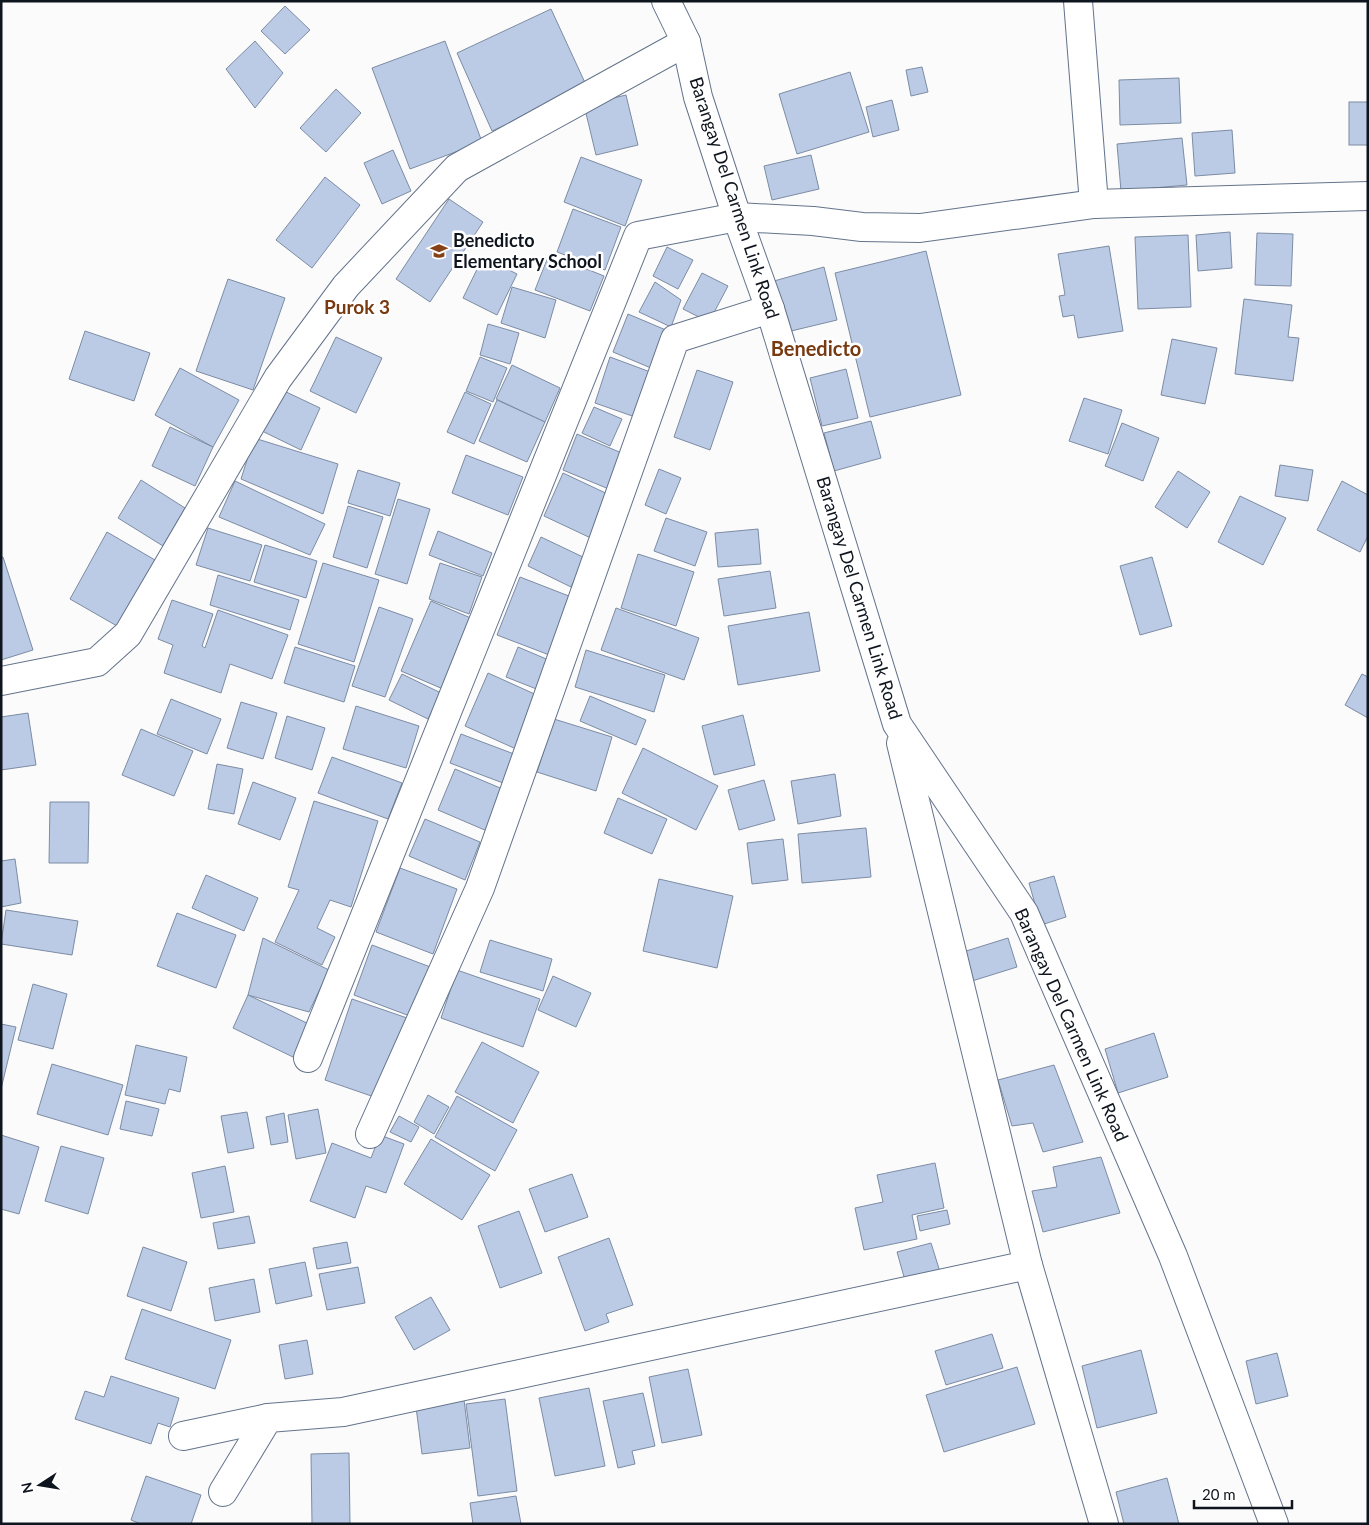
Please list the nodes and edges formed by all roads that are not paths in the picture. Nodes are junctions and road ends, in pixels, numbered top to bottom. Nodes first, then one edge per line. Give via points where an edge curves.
1 (666, 1) edge
2 (1078, 1) edge
3 (686, 42) junction
4 (1368, 196) edge
5 (1094, 204) junction
6 (737, 217) junction
7 (770, 309) junction
8 (1, 681) edge
9 (897, 724) junction
10 (308, 1058) dead end
11 (370, 1134) dead end
12 (1028, 1265) junction
13 (268, 1418) junction
14 (183, 1436) dead end
15 (223, 1492) dead end
16 (1104, 1524) edge
17 (1274, 1524) edge

1 - 3 street, Barangay Del Carmen Link Road
2 - 5 street
3 - 6 street, Barangay Del Carmen Link Road via 698,97
3 - 8 street via 457,168 346,286 278,378 128,634 97,662
4 - 5 street
5 - 6 street via 920,228
6 - 7 street, Barangay Del Carmen Link Road
6 - 10 street via 638,236
7 - 9 street, Barangay Del Carmen Link Road
7 - 11 street via 675,339 480,888
9 - 12 street
9 - 17 street, Barangay Del Carmen Link Road via 1024,913 1173,1256
12 - 13 street via 343,1412
12 - 16 street
13 - 14 street
13 - 15 street

